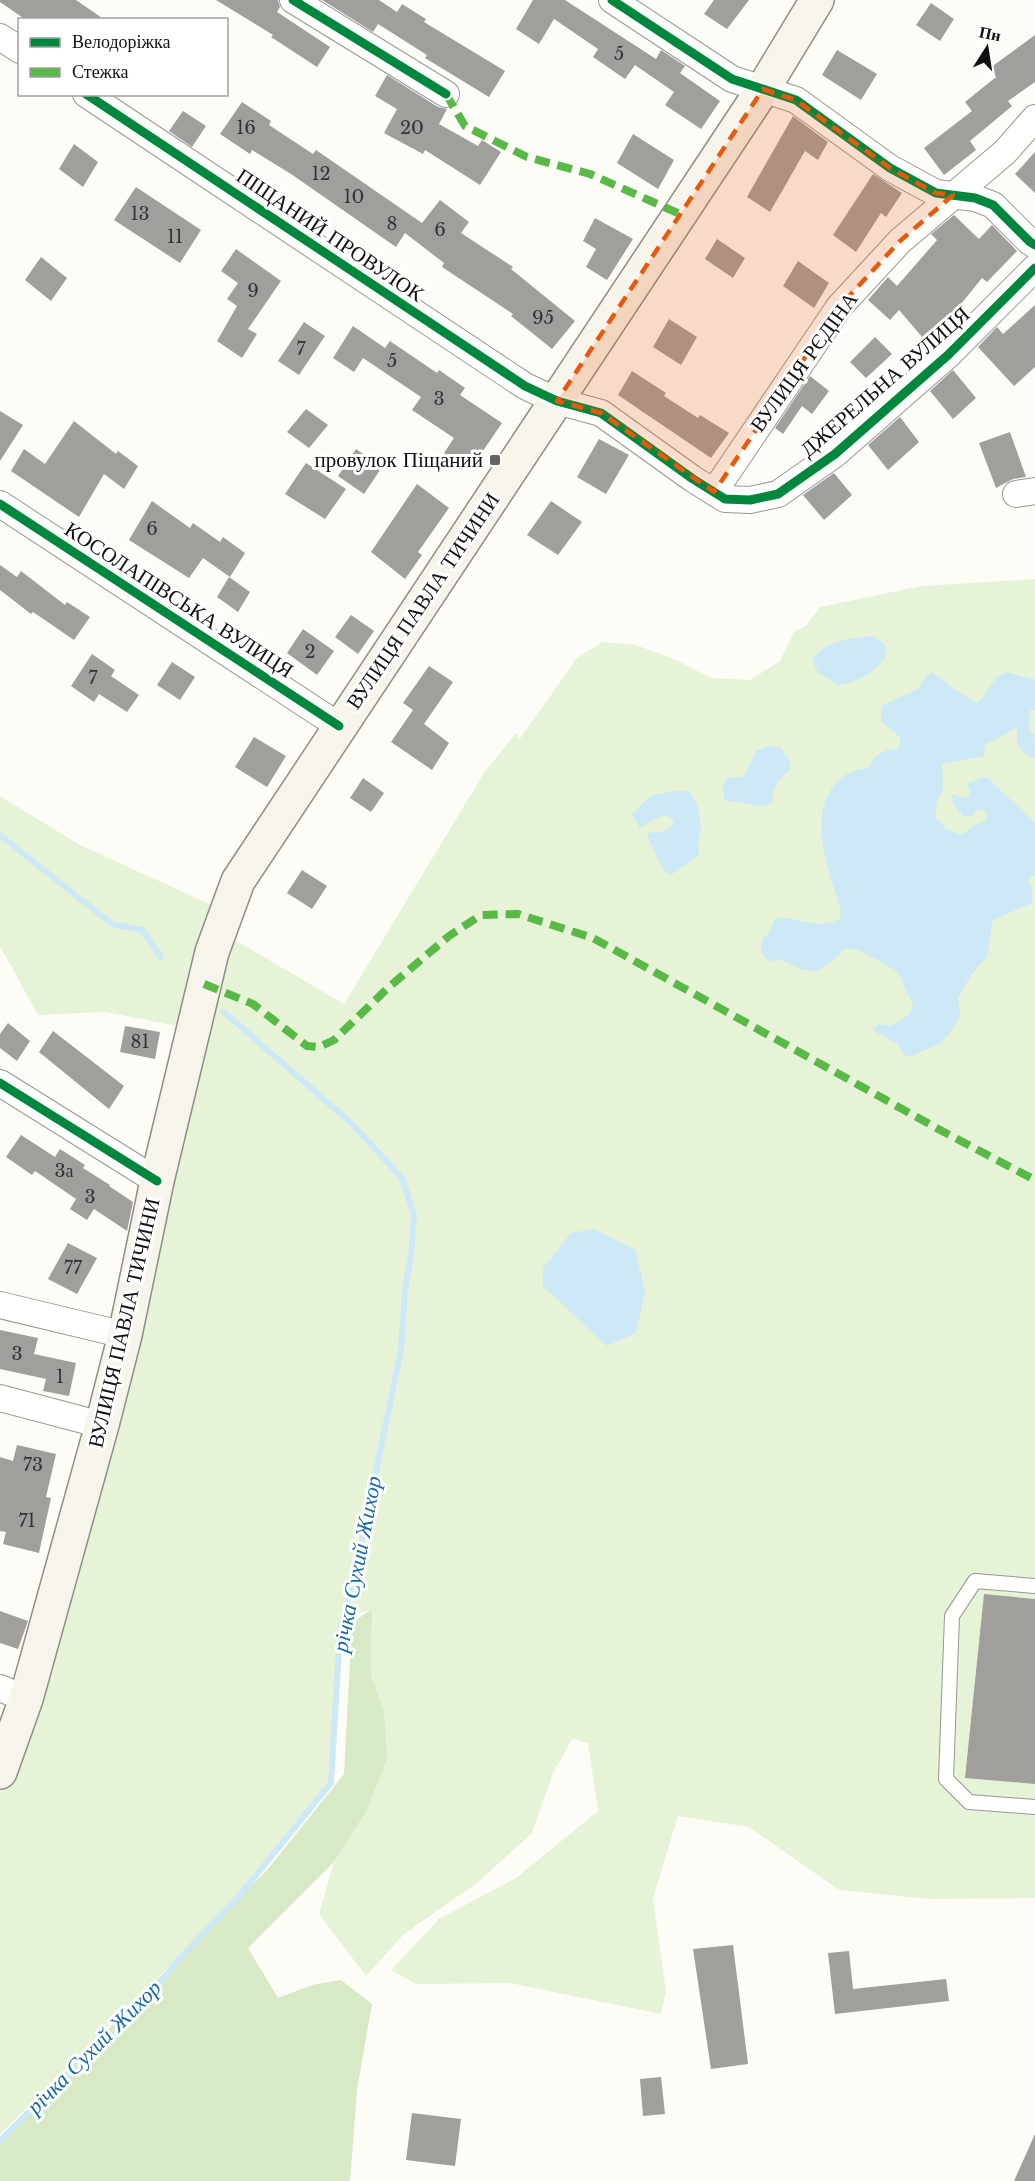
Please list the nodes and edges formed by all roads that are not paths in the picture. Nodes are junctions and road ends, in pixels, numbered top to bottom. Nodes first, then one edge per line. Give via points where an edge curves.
1 (293, 0) edge
2 (612, 0) edge
3 (817, 0) edge
4 (0, 37) edge
5 (18, 49) edge
6 (763, 89) junction
7 (446, 94) dead end
8 (89, 96) edge
9 (1035, 118) edge
10 (954, 195) junction
11 (1035, 245) edge
12 (1035, 268) edge
13 (557, 401) junction
14 (714, 492) junction
15 (0, 504) edge
16 (339, 726) junction
17 (0, 1083) edge
18 (157, 1181) junction
19 (0, 1305) edge
20 (125, 1335) junction
21 (0, 1398) edge
22 (102, 1425) junction
23 (1035, 1586) edge
24 (13, 1693) edge
25 (0, 1772) edge
26 (1035, 1808) edge

1 - 7 street
2 - 6 street via 732,79
3 - 6 main road, ВУЛИЦЯ ПАВЛА ТИЧИНИ
4 - 5 street
6 - 10 street via 796,100 890,168 936,193
6 - 13 main road, ВУЛИЦЯ ПАВЛА ТИЧИНИ
8 - 13 street, ПІЩАНИЙ ПРОВУЛОК via 525,386
9 - 10 street, ВУЛИЦЯ РЄДІНА via 1005,152
10 - 11 street via 993,205
10 - 14 street, ВУЛИЦЯ РЄДІНА via 900,241 839,307
12 - 14 street, ДЖЕРЕЛЬНА ВУЛИЦЯ via 948,355 825,461 778,494 750,500 725,499
13 - 14 street, ДЖЕРЕЛЬНА ВУЛИЦЯ via 601,413
13 - 16 main road, ВУЛИЦЯ ПАВЛА ТИЧИНИ
15 - 16 street, КОСОЛАПІВСЬКА ВУЛИЦЯ
16 - 18 main road, ВУЛИЦЯ ПАВЛА ТИЧИНИ via 238,881 212,952
17 - 18 street
18 - 20 main road, ВУЛИЦЯ ПАВЛА ТИЧИНИ
19 - 20 street
20 - 22 main road, ВУЛИЦЯ ПАВЛА ТИЧИНИ
21 - 22 street
22 - 24 main road, ВУЛИЦЯ ПАВЛА ТИЧИНИ
23 - 26 lane via 975,1581 952,1616 946,1779 969,1802
24 - 25 main road, ВУЛИЦЯ ПАВЛА ТИЧИНИ

